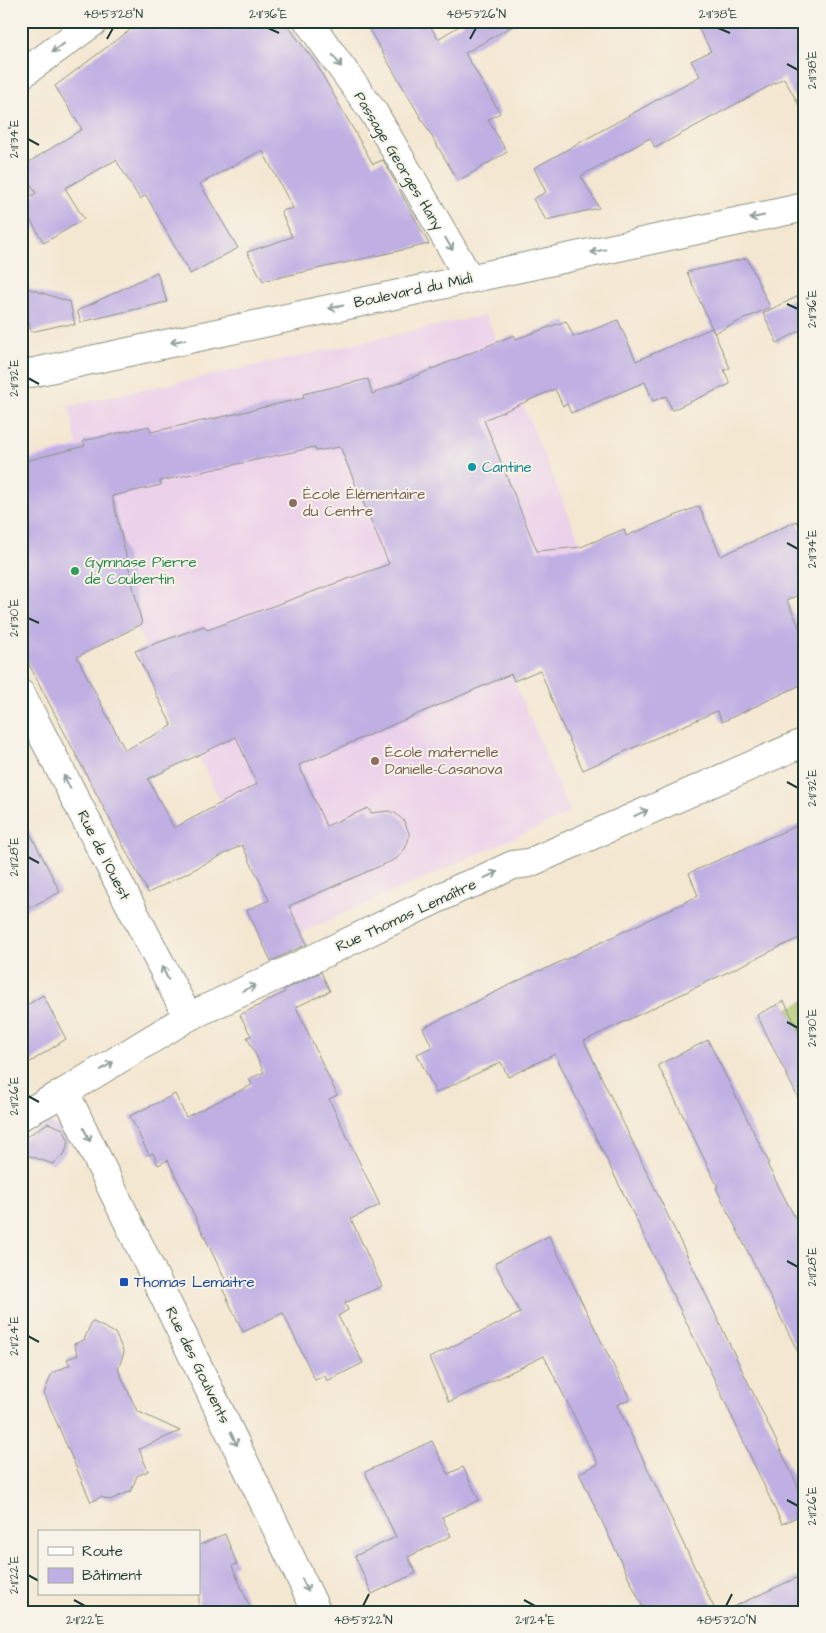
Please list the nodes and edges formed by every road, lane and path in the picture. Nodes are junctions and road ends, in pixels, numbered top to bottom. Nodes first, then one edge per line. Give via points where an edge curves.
1 (95, 21) edge
2 (308, 21) edge
3 (21, 75) edge
4 (805, 207) edge
5 (469, 278) junction
6 (21, 375) edge
7 (21, 694) edge
8 (805, 742) edge
9 (188, 1017) junction
10 (65, 1092) junction
11 (21, 1116) edge
12 (317, 1612) edge

1 -> 3 street
2 -> 5 street, Passage Georges Hany via 374,113
4 -> 5 street, Boulevard du Midi
5 -> 6 street, Boulevard du Midi
9 -> 7 street, Rue de l'Ouest
9 -> 8 street, Rue Thomas Lemaître via 462,887 513,865 529,863
10 -> 9 street, Rue Thomas Lemaître
10 - 11 street, Rue Thomas Lemaître
10 -> 12 street, Rue des Goulvents

